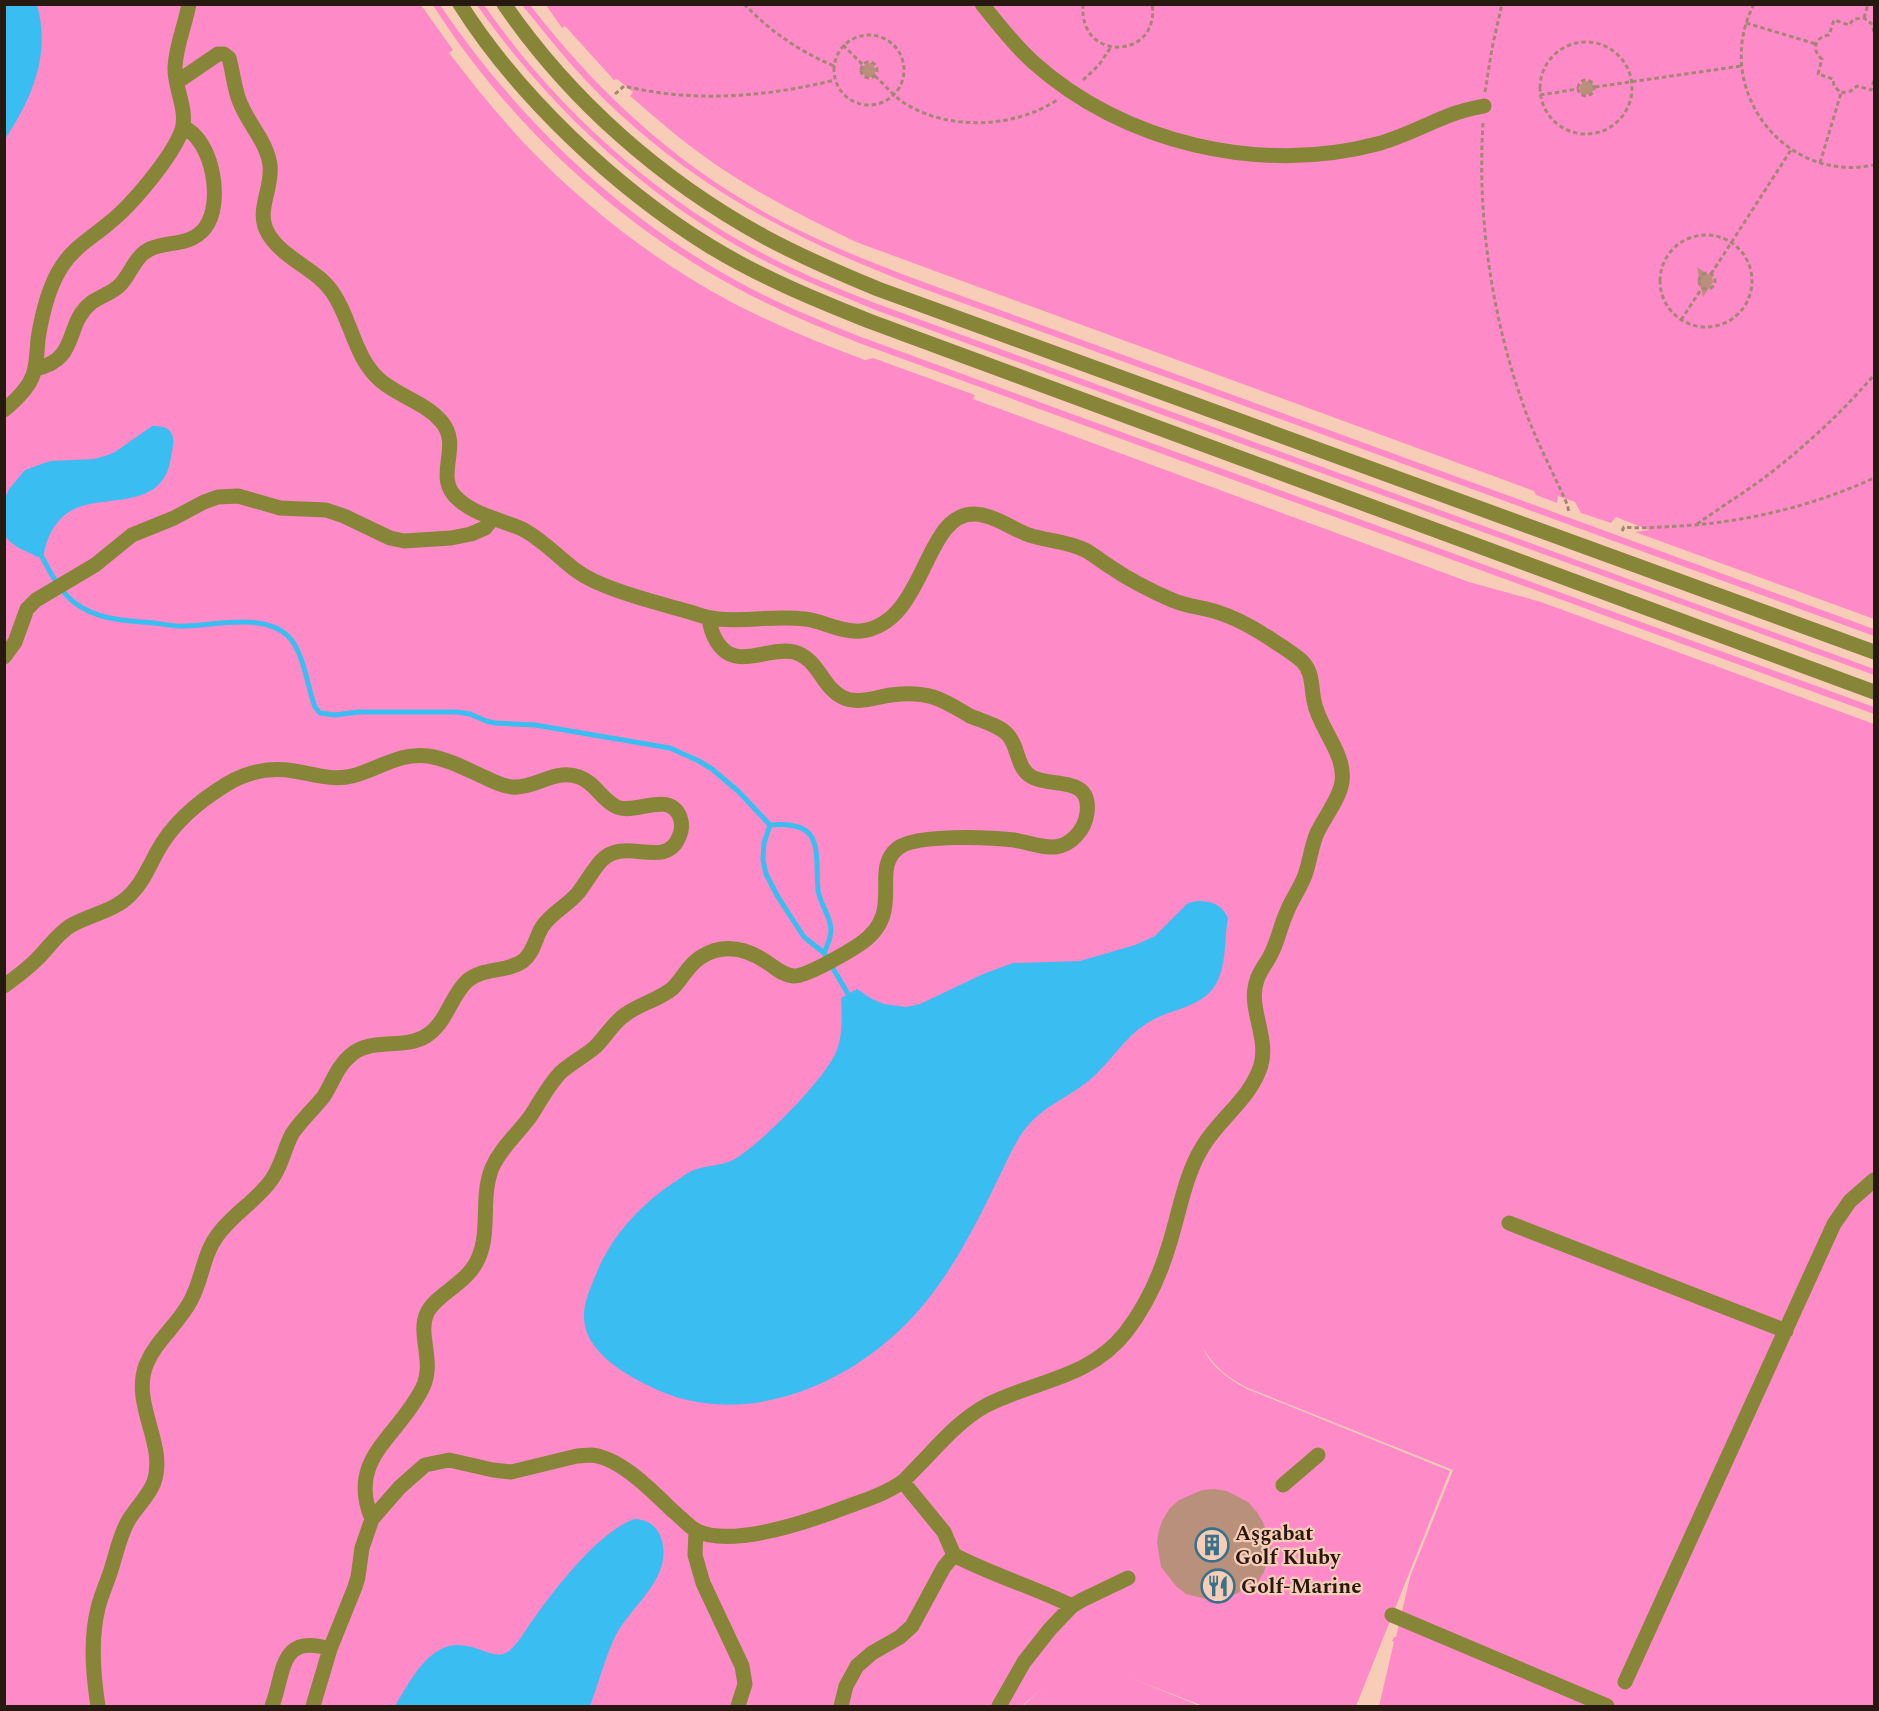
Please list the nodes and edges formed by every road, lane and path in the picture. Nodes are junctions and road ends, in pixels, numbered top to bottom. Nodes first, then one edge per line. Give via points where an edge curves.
1 (189, 4) edge
2 (460, 4) edge
3 (504, 4) edge
4 (744, 4) edge
5 (982, 4) edge
6 (1083, 4) edge
7 (1152, 4) edge
8 (1502, 4) edge
9 (1754, 4) edge
10 (1868, 4) edge
11 (1864, 18) junction
12 (1746, 23) junction
13 (1875, 32) edge
14 (1816, 44) junction
15 (843, 45) junction
16 (1111, 47) junction
17 (863, 65) junction
18 (834, 66) junction
19 (1742, 66) junction
20 (875, 76) junction
21 (835, 80) junction
22 (1875, 80) edge
23 (1632, 81) junction
24 (177, 82) junction
25 (1594, 87) junction
26 (1578, 89) junction
27 (1070, 91) junction
28 (1841, 93) junction
29 (615, 94) dead end
30 (894, 95) junction
31 (1540, 95) junction
32 (1484, 106) junction
33 (183, 127) junction
34 (1791, 150) junction
35 (1820, 163) junction
36 (1875, 165) edge
37 (1731, 242) junction
38 (1711, 274) junction
39 (1702, 288) junction
40 (1682, 320) junction
41 (35, 369) junction
42 (1875, 375) edge
43 (4, 410) edge
44 (1875, 478) edge
45 (1569, 512) dead end
46 (493, 518) junction
47 (1695, 525) junction
48 (1622, 531) dead end
49 (709, 618) junction
50 (1875, 652) edge
51 (4, 657) edge
52 (1875, 692) edge
53 (4, 986) edge
54 (1875, 1180) edge
55 (1509, 1223) dead end
56 (1786, 1331) junction
57 (1318, 1455) dead end
58 (903, 1482) junction
59 (1283, 1485) dead end
60 (372, 1519) junction
61 (696, 1530) junction
62 (954, 1555) junction
63 (1128, 1578) dead end
64 (1072, 1606) junction
65 (1392, 1615) dead end
66 (330, 1649) junction
67 (1626, 1682) dead end
68 (98, 1707) edge
69 (272, 1707) edge
70 (313, 1707) edge
71 (738, 1707) edge
72 (841, 1707) edge
73 (999, 1707) edge
74 (1607, 1707) edge

1 - 24 street via 176,57
2 - 52 street via 516,80 603,166 708,245 773,280 880,326
3 - 50 street via 567,83 626,141 694,193 798,254 878,289
4 - 18 path via 790,44
5 - 27 street via 1024,54
6 - 16 path via 1088,31 1101,44
7 - 16 path via 1152,20 1144,36 1128,46
8 - 32 path
9 - 12 path
10 - 11 path
11 - 13 path
11 - 14 path via 1854,19 1849,25 1834,20 1829,35 1822,36
12 - 14 path
12 - 19 path
14 - 28 path via 1822,59 1818,74 1833,79
15 - 17 path
15 - 18 path
15 - 30 path via 868,34 894,45 904,69
16 - 27 path via 1090,74
17 - 20 path via 863,76
17 - 20 path via 875,64
18 - 21 path
19 - 23 path
19 - 34 path via 1754,109
20 - 30 path
21 - 29 path via 752,95 684,95 624,86
21 - 30 path via 844,96 860,105 879,104
22 - 28 path via 1871,90 1857,86 1851,92
23 - 25 path
23 - 31 path via 1623,60 1614,51 1592,42 1580,42 1549,61 1543,71
23 - 31 path via 1629,105 1623,116 1604,131 1593,134 1569,131 1558,125
24 - 33 street
24 - 46 street via 218,54 230,58 241,104 270,163 262,216 268,234 333,292 359,351 378,378 424,407 444,425 451,439 446,475 449,490 462,503
25 - 26 path via 1587,96
25 - 26 path via 1585,80
26 - 31 path
27 - 30 path via 1033,112 981,123 940,118 908,106
27 - 32 street via 1106,113 1159,134 1223,150 1272,155 1328,152 1379,143 1454,113
28 - 35 path
32 - 45 path via 1483,192 1496,305 1526,411
33 - 41 street via 172,149 137,194 116,218 74,250 60,268 46,302
33 - 41 street via 200,142 211,165 214,194 205,228 190,239 144,253 118,287 84,309 72,340 60,357
34 - 35 path
34 - 37 path
35 - 36 path via 1854,168
37 - 38 path
37 - 40 path via 1741,250 1752,271 1745,306 1728,322 1716,326 1692,325
37 - 40 path via 1720,237 1696,236 1675,247 1668,256 1662,267 1661,291 1672,312
38 - 39 path via 1713,285
38 - 39 path via 1700,276
39 - 40 path
41 - 43 street via 24,390
42 - 47 path via 1801,448
44 - 47 path via 1791,508
46 - 49 street via 541,540 565,564 595,581
46 - 51 street via 485,528 471,534 416,542 396,540 332,511 280,507 224,496 132,535 95,565 36,600 27,609 15,642
47 - 48 path via 1624,527
49 - 58 street via 802,618 852,631 869,629 890,618 909,597 949,525 963,515 980,515 1030,535 1080,548 1161,595 1233,618 1290,651 1309,670 1317,715 1341,765 1341,786 1317,835 1305,876 1285,915 1274,950 1256,981 1255,999 1264,1045 1257,1076 1195,1160 1164,1260 1133,1322 1118,1341 1088,1365 973,1414
49 - 60 street via 713,635 730,655 792,652 811,661 835,692 847,699 930,696 1004,732 1029,775 1074,786 1085,795 1085,822 1077,835 1061,846 994,838 920,840 901,846 887,864 885,911 877,928 864,941 804,974 792,976 738,949 707,954 665,994 624,1015 598,1044 566,1068 493,1167 486,1189 483,1246 477,1263 427,1314 425,1381 365,1472 365,1500
53 - 68 street via 70,926 126,900 180,820 209,796 250,773 280,769 345,777 419,755 451,762 513,787 556,775 574,775 590,782 618,807 632,809 661,803 676,810 682,825 679,837 666,850 616,850 606,855 574,898 542,927 526,958 468,980 430,1034 407,1043 361,1048 349,1056 293,1133 269,1184 214,1239 192,1299 152,1352 143,1376 144,1407 156,1470 149,1492 124,1528 98,1608 93,1650
54 - 56 street via 1850,1201 1834,1224
55 - 56 street
56 - 67 street
57 - 59 street
58 - 61 street via 843,1509 769,1530 730,1537
58 - 62 street via 944,1532
60 - 61 street via 410,1477 431,1463 449,1460 511,1473 592,1455 625,1469
60 - 66 street via 355,1587
61 - 71 street via 695,1555 703,1583 742,1666 744,1684
62 - 64 street
62 - 72 street via 912,1626 857,1666
63 - 64 street
64 - 73 street via 1024,1662
65 - 74 street
66 - 69 street via 309,1644 291,1652
66 - 70 street

